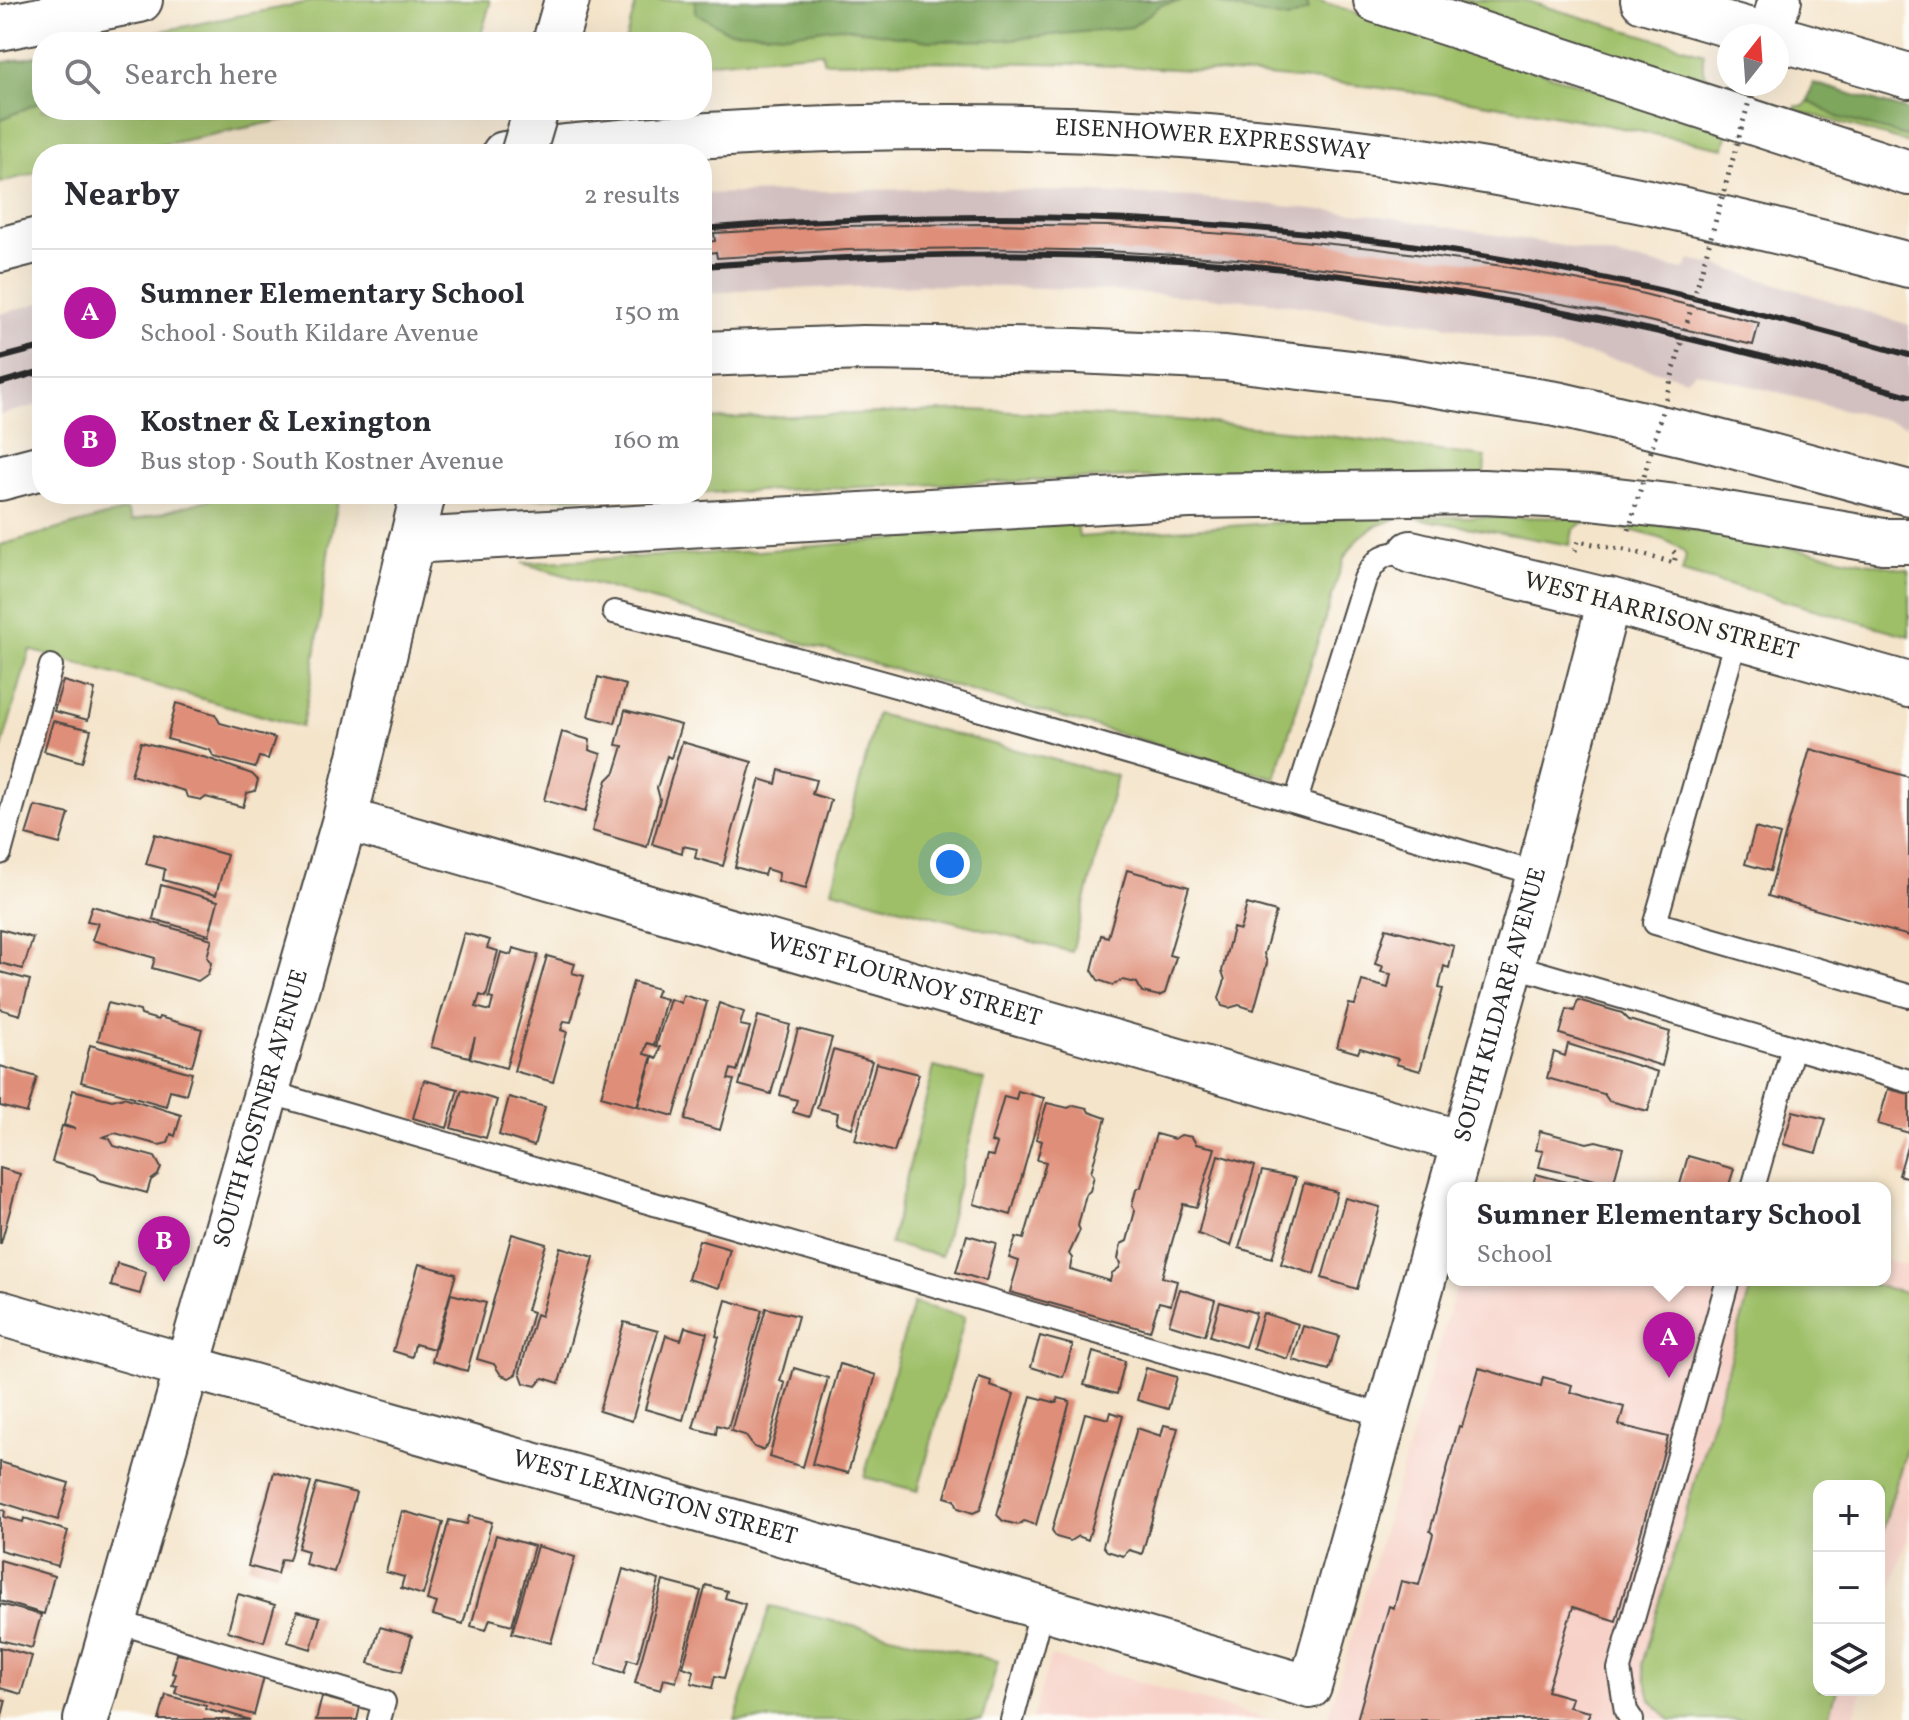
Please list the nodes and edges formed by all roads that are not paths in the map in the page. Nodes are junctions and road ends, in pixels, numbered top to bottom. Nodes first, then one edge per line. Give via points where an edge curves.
1 (140, 0) edge
2 (567, 0) edge
3 (1376, 0) edge
4 (1643, 0) edge
5 (1780, 0) edge
6 (1727, 24) edge
7 (1773, 24) edge
8 (0, 28) edge
9 (558, 32) edge
10 (1789, 41) edge
11 (1909, 76) edge
12 (533, 120) edge
13 (526, 144) edge
14 (590, 144) edge
15 (1909, 173) edge
16 (32, 242) edge
17 (0, 250) edge
18 (1909, 265) edge
19 (712, 354) edge
20 (32, 470) edge
21 (0, 478) edge
22 (1909, 493) edge
23 (420, 504) edge
24 (411, 541) junction
25 (1909, 541) edge
26 (1411, 552) joint
27 (1609, 600) junction
28 (614, 612) dead end
29 (1737, 636) junction
30 (51, 666) dead end
31 (1909, 685) edge
32 (1296, 801) junction
33 (6, 809) edge
34 (345, 819) junction
35 (0, 853) edge
36 (1538, 874) junction
37 (1512, 965) junction
38 (1909, 996) edge
39 (1793, 1047) junction
40 (1909, 1081) edge
41 (268, 1092) junction
42 (1462, 1142) junction
43 (1451, 1182) edge
44 (1755, 1182) edge
45 (1447, 1196) edge
46 (1726, 1286) edge
47 (0, 1313) edge
48 (189, 1367) junction
49 (1386, 1416) junction
50 (1042, 1608) junction
51 (114, 1621) junction
52 (1310, 1687) joint
53 (86, 1720) edge
54 (379, 1720) edge
55 (1012, 1720) edge
56 (1632, 1720) edge

1 - 8 main road
2 - 9 main road
3 - 15 main road
4 - 6 main road
5 - 7 street
10 - 11 main road
12 - 13 main road, bridge
14 - 18 main road, EISENHOWER EXPRESSWAY via 813,128 964,128 1128,132 1280,144 1614,194
16 - 17 main road
19 - 22 main road via 863,348 1076,351 1225,358 1363,374 1556,404
20 - 21 main road
23 - 24 main road, SOUTH KOSTNER AVENUE
24 - 25 main road via 1189,496 1483,492 1650,503
24 - 34 main road, SOUTH KOSTNER AVENUE
26 - 27 street, WEST HARRISON STREET
26 - 32 lane via 1388,553 1373,563 1365,579
27 - 29 main road, WEST HARRISON STREET
27 - 36 street, SOUTH KILDARE AVENUE
28 - 32 lane
29 - 31 main road, WEST HARRISON STREET
29 - 38 lane via 1655,923
30 - 33 lane
32 - 36 lane
33 - 35 lane
34 - 41 main road, SOUTH KOSTNER AVENUE
34 - 42 street, WEST FLOURNOY STREET
36 - 37 street, SOUTH KILDARE AVENUE
37 - 39 lane
37 - 42 street, SOUTH KILDARE AVENUE
39 - 40 lane
39 - 44 lane
41 - 48 main road, SOUTH KOSTNER AVENUE
41 - 49 lane
42 - 43 street, SOUTH KILDARE AVENUE
45 - 49 street, SOUTH KILDARE AVENUE
46 - 56 lane via 1619,1669
47 - 48 main road, WEST LEXINGTON STREET
48 - 50 street, WEST LEXINGTON STREET
48 - 51 main road, SOUTH KOSTNER AVENUE
49 - 52 street, SOUTH KILDARE AVENUE
50 - 52 street, WEST LEXINGTON STREET
50 - 55 lane
51 - 53 main road, SOUTH KOSTNER AVENUE
51 - 54 lane via 384,1702

